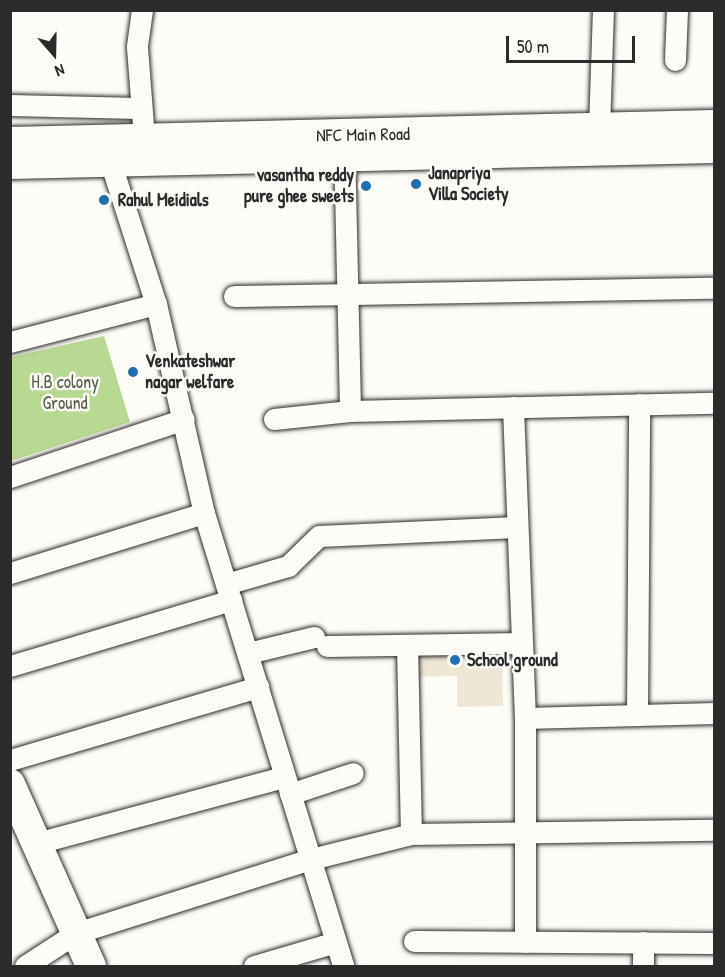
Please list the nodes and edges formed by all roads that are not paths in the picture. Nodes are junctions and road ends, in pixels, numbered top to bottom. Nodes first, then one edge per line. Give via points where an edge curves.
1 (142, 10) edge
2 (603, 10) edge
3 (677, 10) edge
4 (675, 60) dead end
5 (10, 105) edge
6 (139, 108) junction
7 (714, 125) edge
8 (599, 129) junction
9 (144, 139) junction
10 (10, 142) edge
11 (344, 146) junction
12 (714, 148) edge
13 (110, 161) junction
14 (10, 164) edge
15 (714, 288) edge
16 (350, 294) junction
17 (234, 296) dead end
18 (156, 304) junction
19 (10, 342) edge
20 (714, 403) edge
21 (639, 404) junction
22 (513, 407) junction
23 (350, 411) junction
24 (184, 419) junction
25 (274, 419) dead end
26 (10, 477) edge
27 (204, 513) junction
28 (517, 527) junction
29 (10, 573) edge
30 (228, 592) junction
31 (522, 644) junction
32 (407, 645) junction
33 (248, 653) junction
34 (10, 666) edge
35 (258, 687) junction
36 (714, 713) edge
37 (637, 715) junction
38 (525, 718) junction
39 (10, 759) edge
40 (353, 773) dead end
41 (10, 784) edge
42 (287, 785) junction
43 (714, 830) edge
44 (525, 832) junction
45 (411, 834) junction
46 (37, 843) junction
47 (311, 859) junction
48 (76, 933) junction
49 (414, 941) dead end
50 (336, 942) junction
51 (525, 942) junction
52 (643, 942) junction
53 (714, 943) edge
54 (25, 966) edge
55 (91, 966) edge
56 (254, 966) edge
57 (343, 966) edge
58 (643, 966) edge

1 - 6 street via 137,47
2 - 8 street
3 - 4 street
5 - 6 street
6 - 9 street
7 - 8 main road, NFC Main Road
8 - 11 main road, NFC Main Road
9 - 10 main road, NFC Main Road
9 - 11 main road, NFC Main Road
11 - 12 main road, NFC Main Road
11 - 13 main road, NFC Main Road
11 - 16 street
13 - 14 main road, NFC Main Road
13 - 18 street
15 - 16 street
16 - 17 street
16 - 23 street
18 - 19 street
18 - 24 street
20 - 21 street
21 - 22 street
21 - 37 street
22 - 23 street
22 - 28 street
23 - 25 street
24 - 26 street
24 - 27 street
27 - 29 street
27 - 30 street
28 - 30 street via 319,536 288,566
28 - 31 street
30 - 33 street
30 - 34 street
31 - 32 street
31 - 38 street
32 - 33 street via 321,641
32 - 45 street
33 - 35 street
35 - 39 street
35 - 42 street
36 - 37 street
37 - 38 street
38 - 44 street
40 - 42 street
41 - 46 main road
42 - 46 street
42 - 47 street
43 - 44 street
44 - 45 street
44 - 51 street
45 - 47 street
46 - 48 main road
47 - 48 street
47 - 50 street
48 - 54 street
48 - 55 main road
49 - 51 street
50 - 56 street
50 - 57 street
51 - 52 street
52 - 53 street
52 - 58 street

